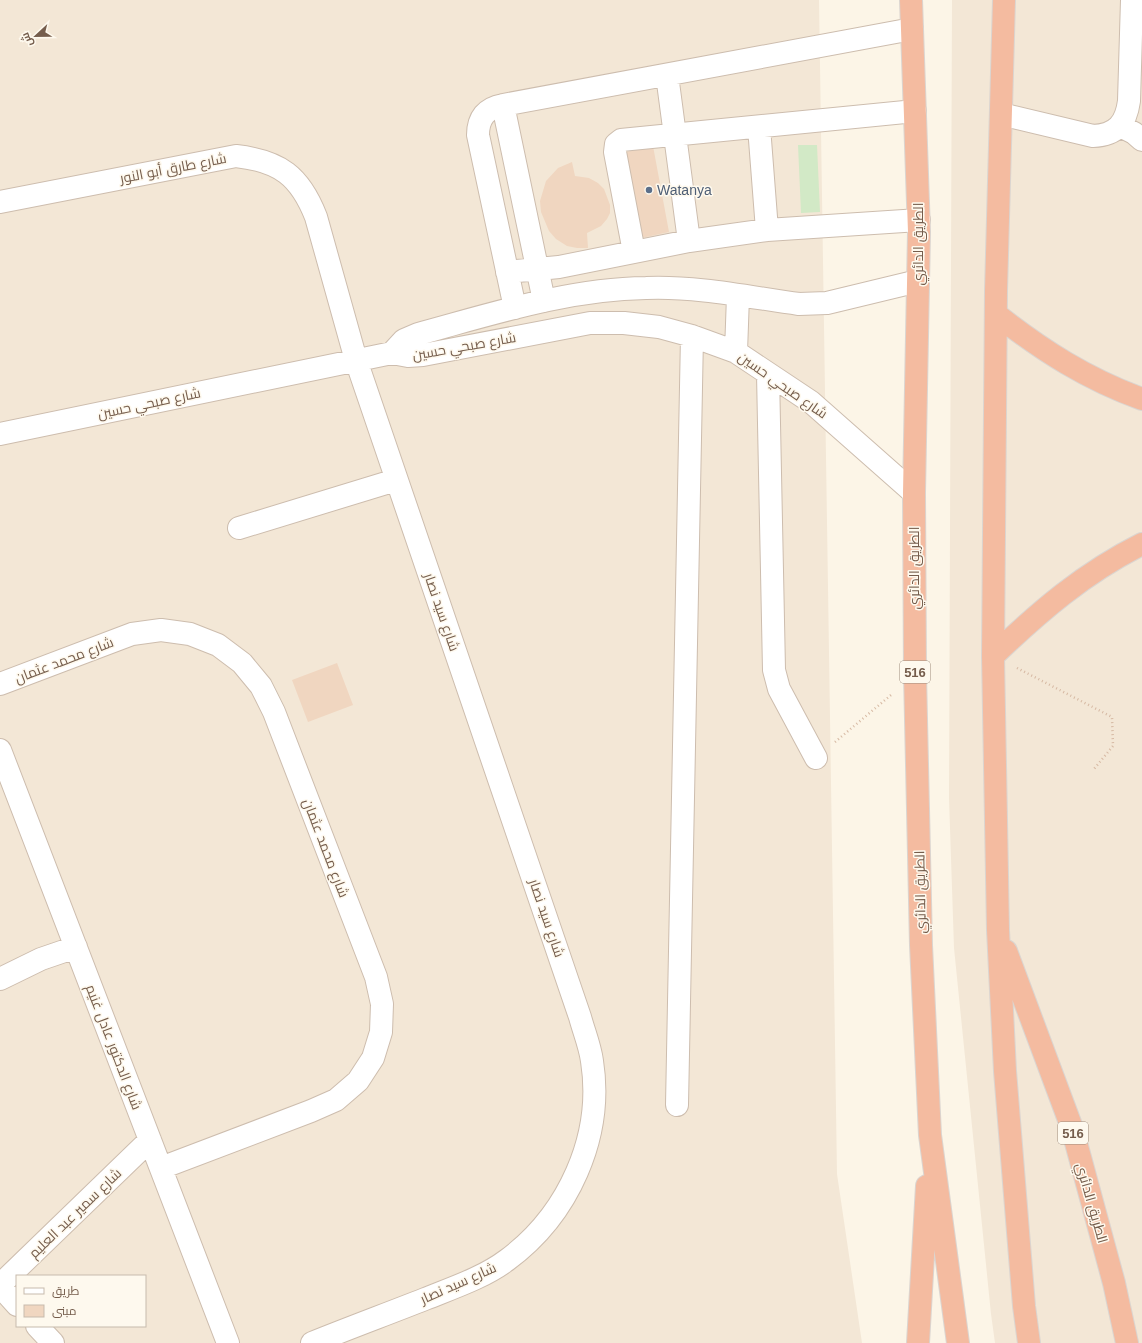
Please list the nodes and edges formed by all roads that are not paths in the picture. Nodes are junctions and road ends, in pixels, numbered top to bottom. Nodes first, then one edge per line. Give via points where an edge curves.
1 (911, 0) edge
2 (1004, 0) edge
3 (1132, 0) edge
4 (912, 29) junction
5 (667, 75) junction
6 (503, 105) junction
7 (915, 111) junction
8 (1001, 114) junction
9 (1120, 126) junction
10 (759, 127) junction
11 (675, 135) junction
12 (1142, 140) edge
13 (0, 202) edge
14 (919, 220) junction
15 (767, 230) junction
16 (689, 241) junction
17 (634, 252) junction
18 (537, 269) junction
19 (507, 272) junction
20 (918, 281) junction
21 (738, 296) junction
22 (544, 301) junction
23 (515, 308) junction
24 (997, 315) junction
25 (692, 336) junction
26 (736, 352) junction
27 (392, 353) junction
28 (356, 360) junction
29 (768, 374) junction
30 (1142, 399) edge
31 (0, 434) edge
32 (396, 480) junction
33 (914, 493) junction
34 (239, 528) dead end
35 (1142, 544) edge
36 (994, 656) junction
37 (0, 684) edge
38 (0, 750) edge
39 (816, 758) road end
40 (998, 930) junction
41 (76, 946) junction
42 (0, 979) edge
43 (677, 1105) dead end
44 (930, 1135) junction
45 (150, 1140) junction
46 (161, 1168) junction
47 (0, 1286) edge
48 (16, 1304) edge
49 (38, 1327) edge
50 (53, 1343) edge
51 (228, 1343) edge
52 (312, 1343) edge
53 (918, 1343) edge
54 (958, 1343) edge
55 (1029, 1343) edge
56 (1127, 1343) edge

1 - 4 highway, الطريق الدائري / 516
2 - 8 highway, الطريق الدائري / 516
3 - 9 street via 1129,101 1127,114
4 - 5 street
4 - 7 highway, الطريق الدائري / 516
5 - 6 street
5 - 11 street
6 - 18 street
6 - 19 street via 494,107 484,114 478,126 478,136
7 - 10 street
7 - 14 highway, الطريق الدائري / 516
8 - 9 street via 1093,136 1103,136
8 - 24 highway, الطريق الدائري / 516
9 - 12 street
10 - 11 street
10 - 15 street
11 - 16 street
11 - 17 street via 624,139 615,146
13 - 28 street, شارع طارق أبو النور via 236,156 258,158 277,166 295,180 308,197 316,217
14 - 15 street
14 - 20 highway, الطريق الدائري / 516
15 - 16 street
16 - 17 street
17 - 18 street via 589,262
18 - 19 street
18 - 22 street
19 - 23 street
20 - 21 street, شارع صبحي حسين via 827,303 799,304
20 - 33 highway, الطريق الدائري / 516
21 - 22 street, شارع صبحي حسين via 686,288 646,288 605,290
21 - 26 street
22 - 23 street, شارع صبحي حسين
23 - 27 street, شارع صبحي حسين via 412,336 397,345
24 - 30 highway via 1034,344 1074,369
24 - 36 highway, الطريق الدائري / 516
25 - 26 street, شارع صبحي حسين
25 - 27 street, شارع صبحي حسين via 659,327 590,323 423,355
25 - 43 street
26 - 29 street, شارع صبحي حسين
27 - 28 street, شارع صبحي حسين
28 - 31 street, شارع صبحي حسين
28 - 32 street, شارع سيد نصار
29 - 33 street, شارع صبحي حسين via 811,402
29 - 39 street via 774,670 779,689
32 - 34 street
32 - 52 street, شارع سيد نصار via 580,1017 592,1062 594,1107 585,1152 567,1194 541,1231 506,1261 466,1283
33 - 44 highway, الطريق الدائري / 516 via 921,945
35 - 36 highway via 1071,586 1031,619
36 - 40 highway, الطريق الدائري / 516
37 - 46 street, شارع محمد عثمان via 132,634 161,630 197,637 218,645 242,662 261,686 274,712 376,977 382,1004 381,1032 373,1058 358,1082 336,1100 311,1111
38 - 41 street, شارع الدكتور عادل غنيم
40 - 55 highway, الطريق الدائري / 516 via 1005,1071
40 - 56 highway, الطريق الدائري / 516 via 1072,1128 1114,1283
41 - 42 street via 41,959
41 - 45 street, شارع الدكتور عادل غنيم
44 - 53 highway, الطريق الدائري / 516
44 - 54 highway, الطريق الدائري / 516
45 - 46 street, شارع الدكتور عادل غنيم
45 - 47 street, شارع سمير عبد العليم
46 - 51 street, شارع الدكتور عادل غنيم
47 - 48 street
49 - 50 street

